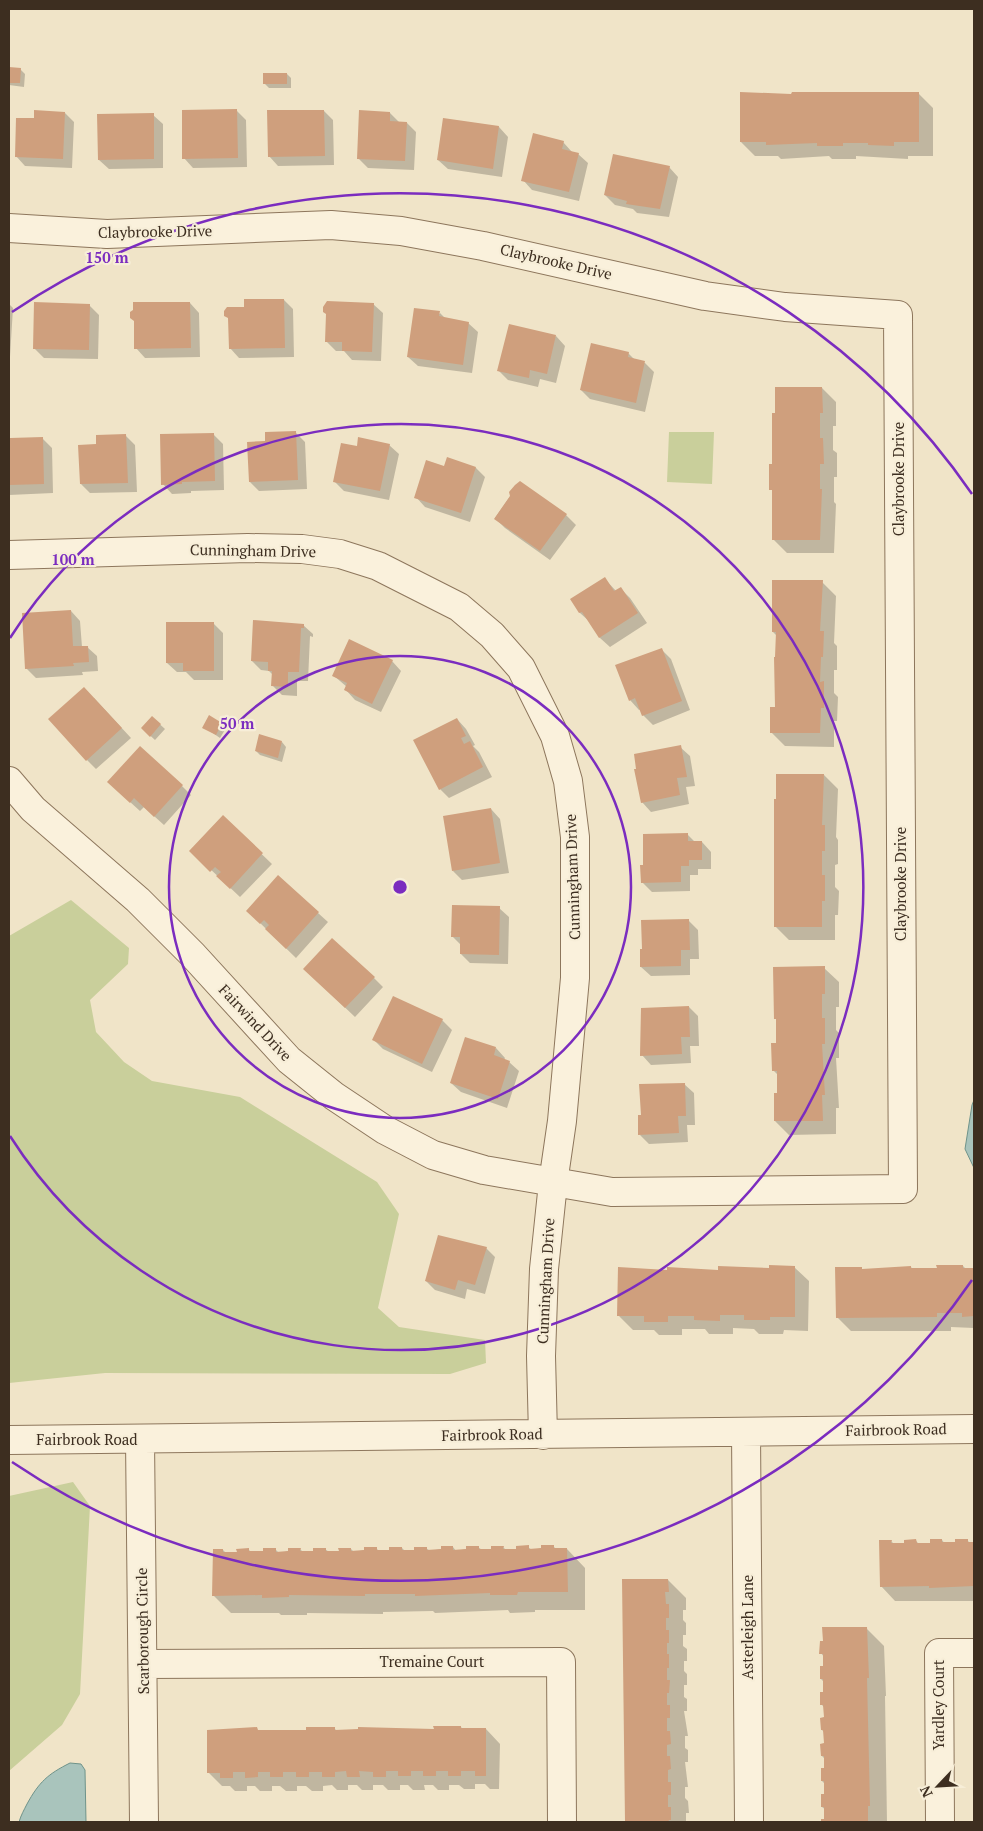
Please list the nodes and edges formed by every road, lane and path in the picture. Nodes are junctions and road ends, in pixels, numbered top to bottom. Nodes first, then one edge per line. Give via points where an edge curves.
1 (9, 228) edge
2 (9, 555) edge
3 (9, 781) edge
4 (553, 1183) junction
5 (974, 1429) edge
6 (746, 1432) junction
7 (543, 1435) junction
8 (140, 1439) junction
9 (9, 1440) edge
10 (974, 1653) edge
11 (144, 1664) junction
12 (144, 1822) edge
13 (562, 1822) edge
14 (749, 1822) edge
15 (940, 1822) edge

1 - 4 street, Claybrooke Drive via 107,234 331,225 401,231 705,296 785,307 898,316 903,1189 612,1192
2 - 4 street, Cunningham Drive via 248,548 302,548 340,554 378,566 459,607 492,635 521,668 555,736 568,781 575,837 575,978 564,1112
3 - 4 street, Fairwind Drive via 33,809 138,900 289,1060 334,1096 385,1130 433,1155 484,1170
4 - 7 street, Cunningham Drive via 544,1269
5 - 6 street, Fairbrook Road
6 - 7 street, Fairbrook Road
6 - 14 street, Asterleigh Lane
7 - 8 street, Fairbrook Road
8 - 9 street, Fairbrook Road
8 - 11 street, Scarborough Circle
10 - 15 street, Yardley Court via 939,1653
11 - 12 street, Scarborough Circle
11 - 13 street, Tremaine Court via 561,1662

